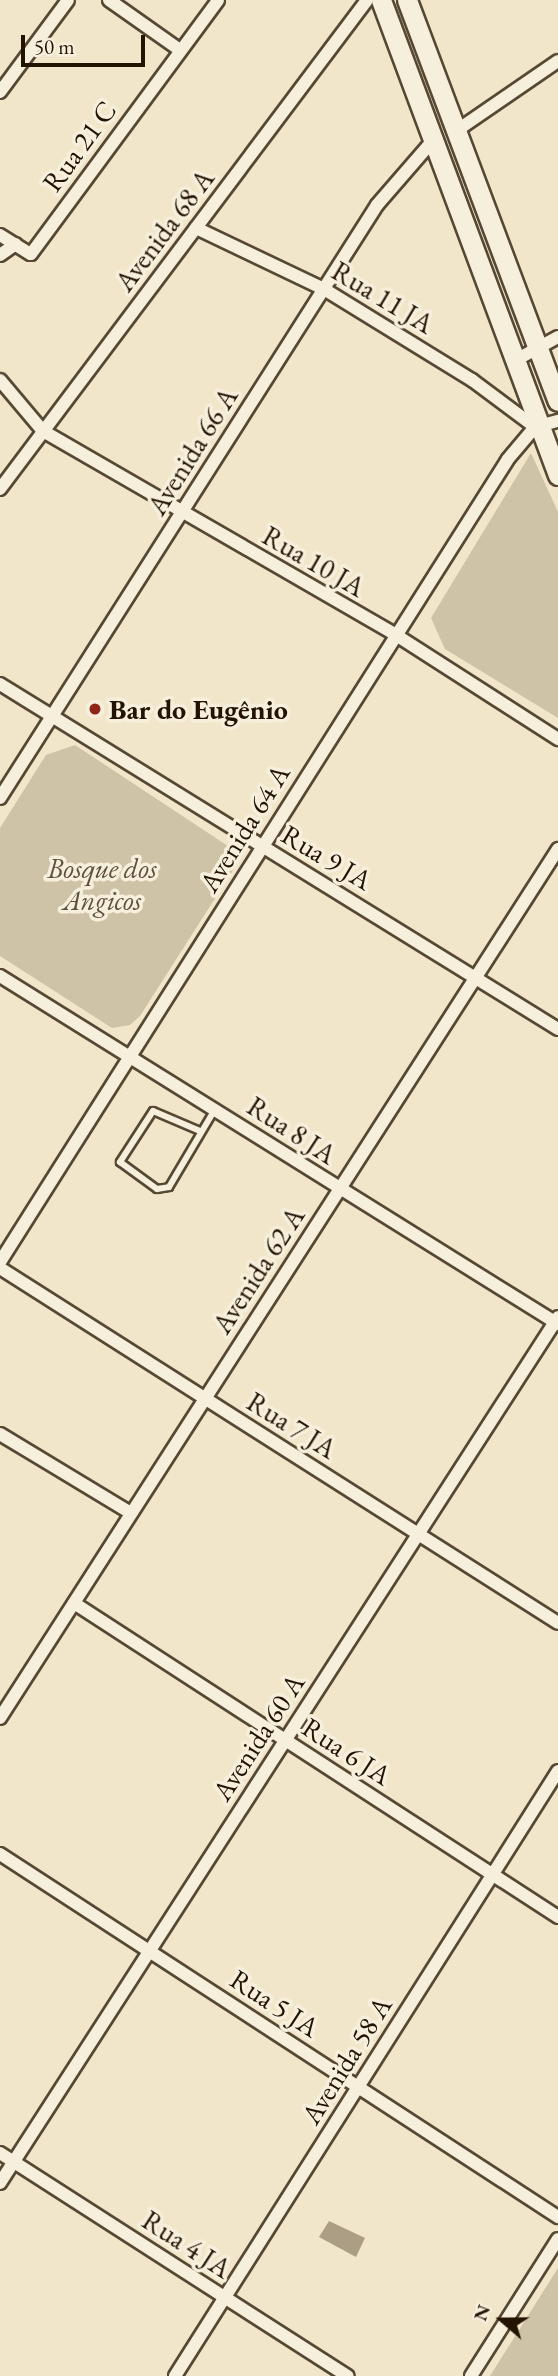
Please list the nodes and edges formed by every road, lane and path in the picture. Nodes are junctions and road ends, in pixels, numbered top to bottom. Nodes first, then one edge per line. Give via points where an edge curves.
1 (68, 0) edge
2 (109, 0) edge
3 (218, 0) edge
4 (367, 0) edge
5 (381, 0) edge
6 (407, 0) edge
7 (180, 50) junction
8 (558, 61) edge
9 (0, 92) edge
10 (459, 129) junction
11 (435, 138) junction
12 (196, 228) junction
13 (0, 235) edge
14 (16, 244) junction
15 (0, 255) edge
16 (324, 289) junction
17 (558, 337) edge
18 (536, 352) junction
19 (514, 361) junction
20 (0, 380) edge
21 (558, 401) edge
22 (558, 421) edge
23 (536, 426) junction
24 (43, 431) junction
25 (558, 475) edge
26 (0, 489) edge
27 (181, 514) junction
28 (396, 635) junction
29 (0, 684) edge
30 (53, 714) junction
31 (558, 739) edge
32 (0, 798) edge
33 (262, 846) junction
34 (558, 849) edge
35 (476, 975) junction
36 (0, 976) edge
37 (558, 1029) edge
38 (127, 1058) junction
39 (215, 1109) junction
40 (200, 1131) junction
41 (339, 1189) junction
42 (0, 1262) edge
43 (0, 1268) edge
44 (557, 1321) edge
45 (204, 1399) junction
46 (0, 1434) edge
47 (131, 1513) junction
48 (418, 1534) junction
49 (74, 1603) junction
50 (558, 1623) edge
51 (0, 1718) edge
52 (285, 1740) junction
53 (558, 1770) edge
54 (0, 1854) edge
55 (492, 1875) junction
56 (558, 1917) edge
57 (150, 1951) junction
58 (358, 2087) junction
59 (0, 2153) edge
60 (14, 2162) junction
61 (0, 2183) edge
62 (558, 2217) edge
63 (558, 2239) edge
64 (225, 2297) junction
65 (175, 2376) edge
66 (348, 2376) edge
67 (471, 2376) edge

1 - 9 street
2 - 7 street
3 - 7 street, Rua 21 C
4 - 12 street, Avenida 68 A
5 - 11 main road
6 - 10 main road
7 - 14 street, Rua 21 C via 31,254
8 - 10 street
10 - 18 main road
11 - 16 street, Avenida 66 A via 377,205
11 - 19 main road
12 - 16 street, Rua 11 JA
12 - 24 street, Avenida 68 A
13 - 14 street
14 - 15 street
16 - 23 street, Rua 11 JA via 472,380
16 - 27 street, Avenida 66 A
17 - 18 street
18 - 19 street
18 - 21 main road
19 - 23 main road
20 - 24 street, Rua 10 JA
22 - 23 street
23 - 25 main road
23 - 28 street, Avenida 64 A via 508,459
24 - 26 street, Avenida 68 A
24 - 27 street, Rua 10 JA
27 - 28 street, Rua 10 JA
27 - 30 street, Avenida 66 A
28 - 31 street, Rua 10 JA
28 - 33 street, Avenida 64 A
29 - 30 street, Rua 9 JA
30 - 32 street, Avenida 66 A
30 - 33 street, Rua 9 JA
33 - 35 street, Rua 9 JA
33 - 38 street, Avenida 64 A
34 - 35 street, Avenida 62 A
35 - 37 street, Rua 9 JA
35 - 41 street, Avenida 62 A
36 - 38 street, Rua 8 JA
38 - 39 street, Rua 8 JA
38 - 42 street, Avenida 64 A
39 - 40 lane
39 - 41 street, Rua 8 JA
40 - 40 lane via 196,1147 163,1190 120,1162 153,1111
41 - 44 street, Rua 8 JA
41 - 45 street, Avenida 62 A
43 - 45 street, Rua 7 JA
44 - 48 street, Avenida 60 A
45 - 47 street, Avenida 62 A
45 - 48 street, Rua 7 JA
46 - 47 street
47 - 49 street, Avenida 62 A
48 - 50 street, Rua 7 JA
48 - 52 street, Avenida 60 A
49 - 51 street, Avenida 62 A
49 - 52 street, Rua 6 JA
52 - 55 street, Rua 6 JA
52 - 57 street, Avenida 60 A
53 - 55 street, Avenida 58 A
54 - 57 street, Rua 5 JA
55 - 56 street, Rua 6 JA
55 - 58 street, Avenida 58 A
57 - 58 street, Rua 5 JA
57 - 60 street, Avenida 60 A
58 - 62 street, Rua 5 JA
58 - 64 street, Avenida 58 A
59 - 60 street, Rua 4 JA
60 - 61 street, Avenida 60 A
60 - 64 street, Rua 4 JA
63 - 67 street
64 - 65 street, Avenida 58 A
64 - 66 street, Rua 4 JA

